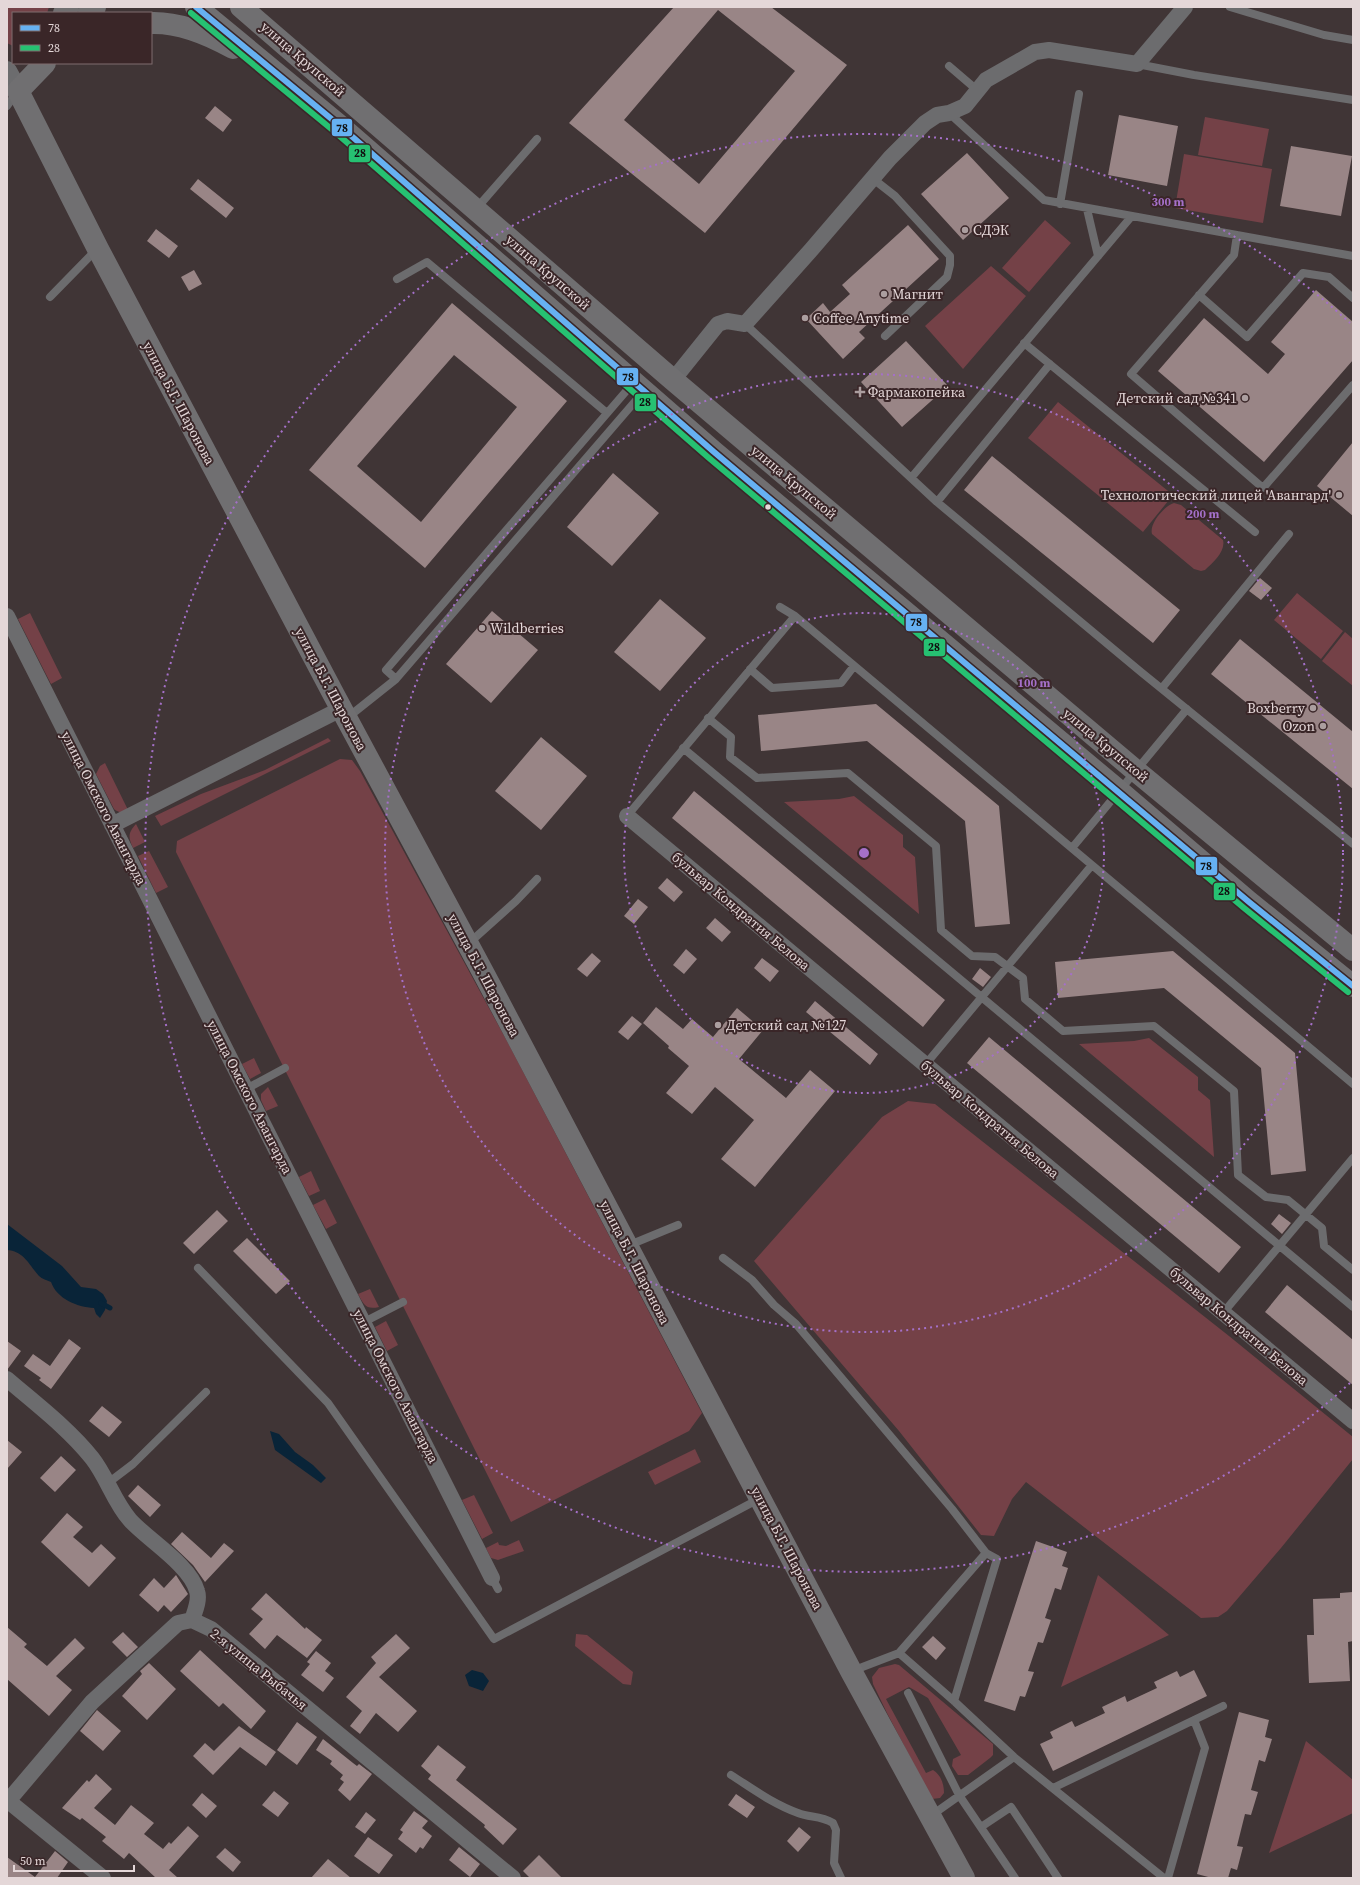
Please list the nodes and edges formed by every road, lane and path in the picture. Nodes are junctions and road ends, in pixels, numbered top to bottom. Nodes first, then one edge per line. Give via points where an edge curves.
1 (196, 7) edge
2 (241, 7) edge
3 (255, 7) edge
4 (1185, 7) edge
5 (1230, 7) edge
6 (152, 23) edge
7 (1353, 40) edge
8 (284, 42) junction
9 (41, 64) edge
10 (1138, 64) junction
11 (949, 66) dead end
12 (267, 67) junction
13 (7, 71) edge
14 (977, 90) junction
15 (1079, 94) dead end
16 (12, 98) edge
17 (1353, 100) edge
18 (950, 113) junction
19 (538, 139) dead end
20 (872, 178) junction
21 (1060, 204) junction
22 (1087, 209) junction
23 (476, 210) junction
24 (1131, 217) junction
25 (1237, 235) junction
26 (98, 249) junction
27 (1098, 256) junction
28 (1353, 256) edge
29 (397, 279) dead end
30 (1199, 295) junction
31 (50, 297) dead end
32 (1353, 298) edge
33 (745, 324) junction
34 (885, 336) dead end
35 (1024, 343) junction
36 (1050, 364) junction
37 (673, 380) junction
38 (1353, 385) edge
39 (639, 386) junction
40 (607, 413) junction
41 (911, 478) junction
42 (937, 502) junction
43 (1256, 532) dead end
44 (1288, 534) dead end
45 (780, 607) dead end
46 (7, 616) edge
47 (795, 616) junction
48 (854, 666) junction
49 (750, 669) junction
50 (396, 679) junction
51 (1162, 688) junction
52 (1187, 709) junction
53 (344, 714) junction
54 (708, 718) junction
55 (683, 748) junction
56 (1136, 771) junction
57 (1120, 791) junction
58 (627, 816) joint
59 (112, 825) junction
60 (1353, 844) edge
61 (1072, 848) junction
62 (1092, 865) junction
63 (537, 878) dead end
64 (468, 944) junction
65 (1353, 950) edge
66 (1008, 966) junction
67 (1353, 986) edge
68 (982, 997) junction
69 (925, 1065) junction
70 (286, 1068) dead end
71 (1353, 1084) edge
72 (246, 1089) junction
73 (1353, 1158) edge
74 (1306, 1214) junction
75 (678, 1225) dead end
76 (626, 1246) junction
77 (1280, 1246) junction
78 (724, 1258) dead end
79 (198, 1268) dead end
80 (1353, 1270) edge
81 (403, 1302) dead end
82 (1353, 1307) edge
83 (1223, 1313) junction
84 (364, 1322) junction
85 (7, 1379) edge
86 (206, 1392) dead end
87 (1353, 1421) edge
88 (108, 1483) junction
89 (760, 1498) junction
90 (986, 1553) junction
91 (495, 1583) dead end
92 (192, 1620) junction
93 (899, 1654) junction
94 (851, 1671) junction
95 (908, 1692) dead end
96 (954, 1701) junction
97 (1223, 1706) dead end
98 (1194, 1720) junction
99 (1014, 1757) junction
100 (730, 1775) dead end
101 (1053, 1788) junction
102 (960, 1796) junction
103 (8, 1800) edge
104 (929, 1816) junction
105 (981, 1827) junction
106 (103, 1878) edge
107 (513, 1878) edge
108 (841, 1878) edge
109 (964, 1878) edge
110 (1015, 1878) edge
111 (1058, 1878) edge
112 (1164, 1878) edge
113 (1168, 1878) edge

1 - 12 main road, улица Крупской
2 - 8 main road, улица Крупской
3 - 8 main road
4 - 10 street
5 - 7 lane via 1324,35
6 - 12 main road via 186,27 218,40
8 - 23 main road, улица Крупской
9 - 16 main road
10 - 14 street via 1064,51 1035,52 986,80
10 - 17 lane
11 - 14 lane
12 - 39 main road, улица Крупской via 340,126
13 - 16 street, улица Б.Г. Шаронова
14 - 18 street via 965,106
15 - 21 lane
16 - 26 main road, улица Б.Г. Шаронова
18 - 20 street via 937,115 925,123
18 - 21 lane via 1044,200
19 - 23 lane
20 - 33 street
20 - 34 lane via 895,196 950,256 947,277
21 - 22 lane
22 - 24 lane
22 - 27 lane
23 - 37 main road, улица Крупской
24 - 25 lane
24 - 27 lane
25 - 28 lane
25 - 30 lane via 1234,255
26 - 31 lane
26 - 53 main road, улица Б.Г. Шаронова
27 - 35 lane
29 - 40 lane via 427,262
30 - 32 lane via 1247,337 1303,273 1329,277
30 - 38 lane via 1131,374 1264,488
33 - 37 street via 727,321 718,324
33 - 41 lane
35 - 36 lane
35 - 41 lane
36 - 42 lane
36 - 43 lane
37 - 56 main road, улица Крупской
39 - 40 lane
39 - 50 lane
39 - 57 main road, улица Крупской via 714,452
40 - 50 lane via 386,670
41 - 42 lane
42 - 51 lane
44 - 51 lane
45 - 47 lane
46 - 59 street, улица Омского Авангарда
47 - 48 lane
47 - 49 lane
48 - 49 lane via 841,684 772,688
48 - 61 lane
49 - 54 lane
50 - 53 lane
51 - 52 lane
52 - 56 lane
52 - 60 lane
53 - 59 street
53 - 64 main road, улица Б.Г. Шаронова
54 - 55 lane
54 - 66 lane via 731,737 730,757 757,778 848,773 936,846 941,930 972,956 995,957
55 - 58 lane
55 - 68 lane
56 - 57 lane
56 - 65 main road, улица Крупской
57 - 61 lane
57 - 67 main road, улица Крупской via 1249,902
58 - 69 street, бульвар Кондратия Белова
59 - 72 street, улица Омского Авангарда
61 - 62 lane
62 - 66 lane
62 - 71 lane
63 - 64 lane via 516,901
64 - 76 main road, улица Б.Г. Шаронова
66 - 68 lane
66 - 74 lane via 1024,978 1025,999 1063,1031 1154,1026 1234,1091 1238,1175 1266,1197 1288,1200
68 - 69 lane
68 - 77 lane
69 - 83 street, бульвар Кондратия Белова
70 - 72 lane
72 - 84 street, улица Омского Авангарда
73 - 74 lane
74 - 77 lane
74 - 80 lane via 1322,1228 1324,1246
75 - 76 lane
76 - 89 main road, улица Б.Г. Шаронова
77 - 82 lane
77 - 83 lane
78 - 90 lane via 752,1280 774,1305 796,1324
79 - 89 lane via 328,1404 494,1639
81 - 84 lane
83 - 87 street, бульвар Кондратия Белова
84 - 91 street, улица Омского Авангарда
85 - 88 street via 70,1434 92,1458
86 - 88 lane via 133,1464
88 - 92 street via 131,1521 190,1577 198,1591 198,1603
89 - 94 main road, улица Б.Г. Шаронова
90 - 93 lane
90 - 96 lane via 997,1559
92 - 103 street via 178,1623 92,1702
92 - 107 street, 2-я улица Рыбачья via 211,1629
93 - 94 lane
93 - 96 lane
94 - 104 main road, улица Б.Г. Шаронова
95 - 102 lane
96 - 99 lane
97 - 98 lane
98 - 101 lane
98 - 113 lane via 1205,1748
99 - 101 lane
99 - 102 lane
100 - 108 lane via 776,1805 800,1814 824,1817 833,1823 836,1830 834,1863
101 - 112 lane
102 - 104 lane
102 - 105 lane
103 - 106 street
104 - 109 main road, улица Б.Г. Шаронова
105 - 110 lane
105 - 111 lane via 1011,1807

